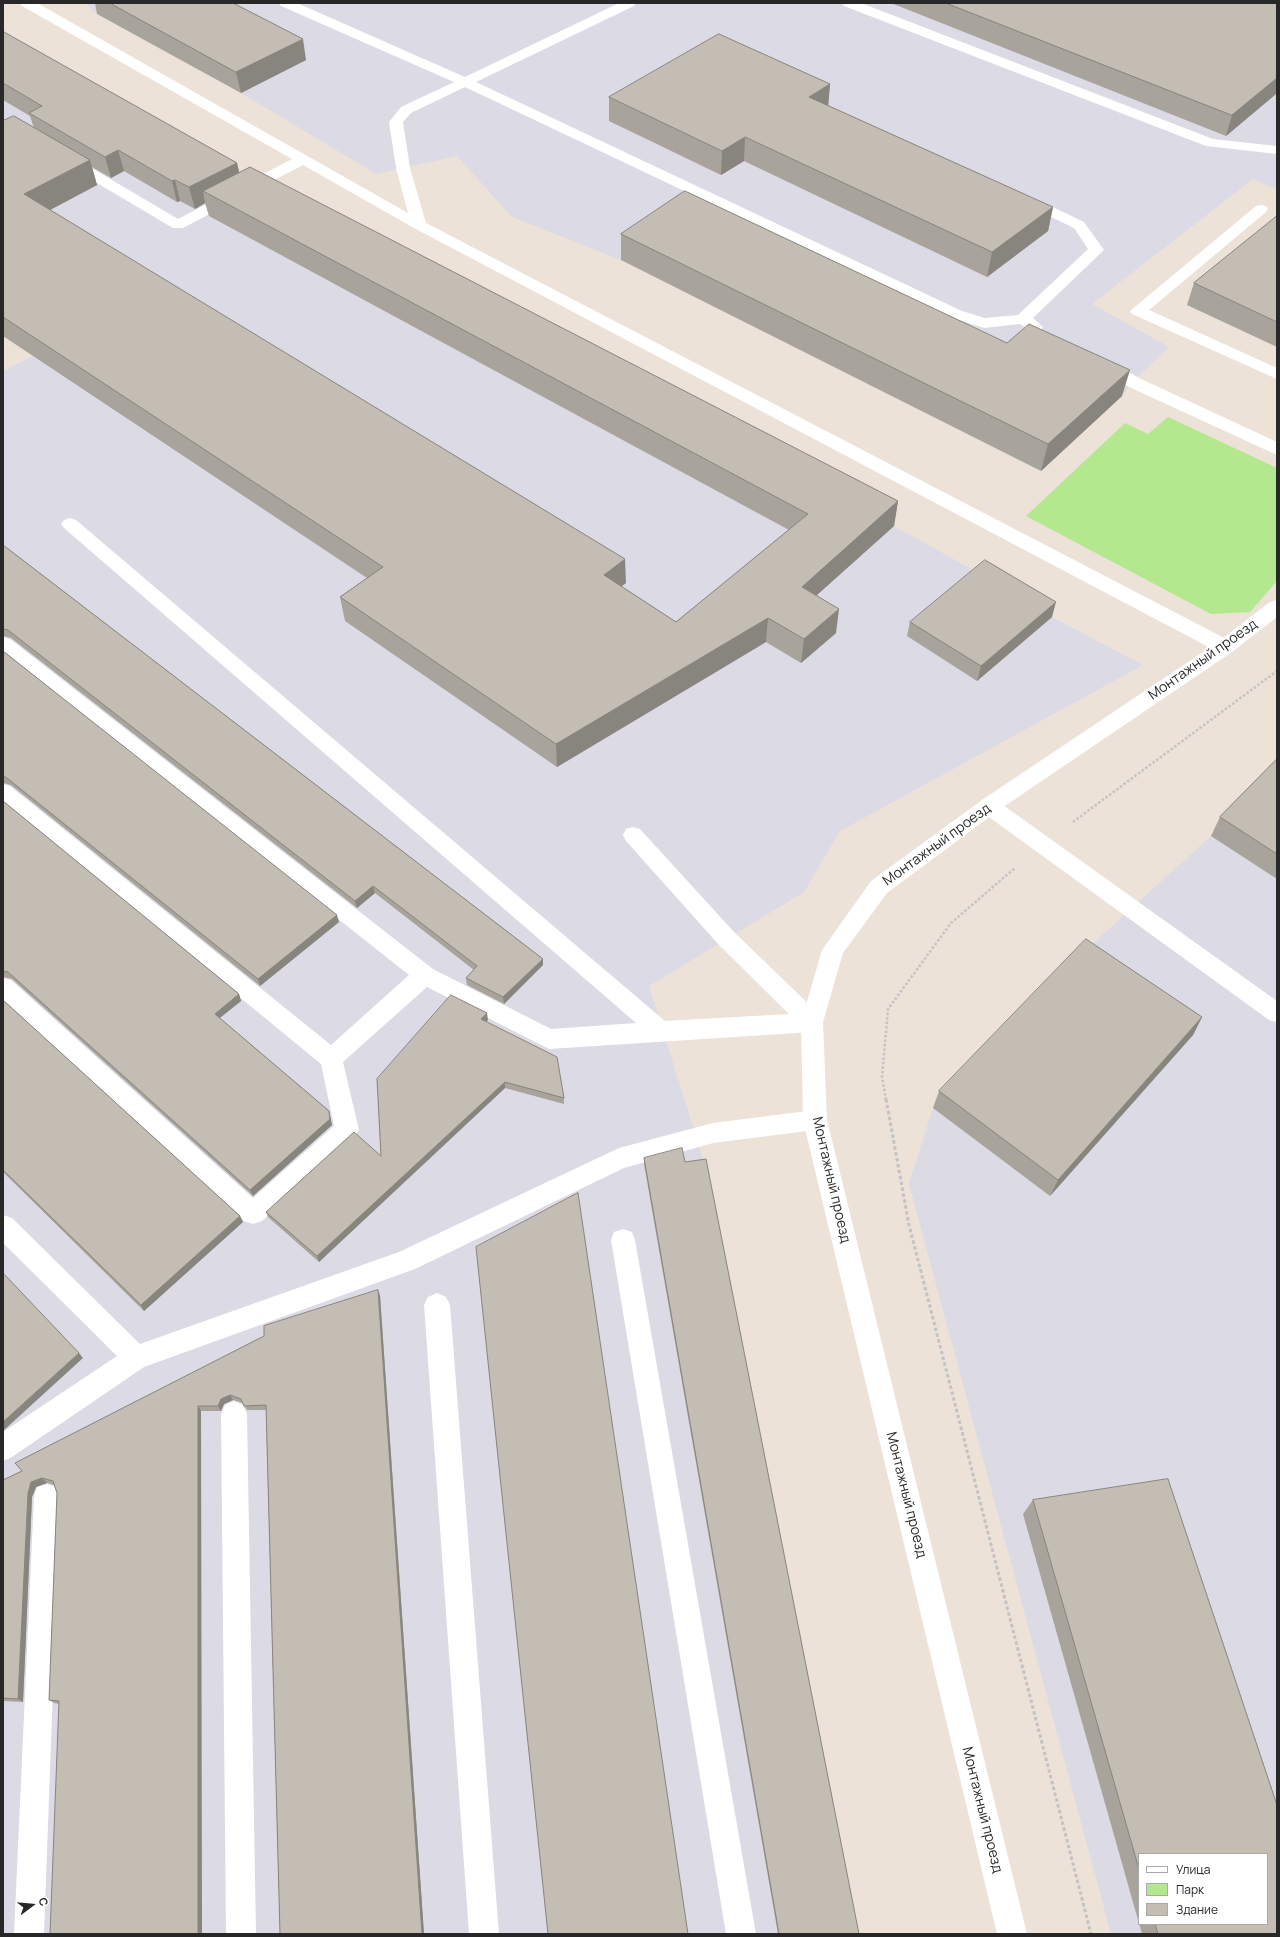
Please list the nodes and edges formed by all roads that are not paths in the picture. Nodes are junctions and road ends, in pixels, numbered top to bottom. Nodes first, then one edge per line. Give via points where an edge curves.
1 (27, 3) edge
2 (286, 3) edge
3 (629, 3) edge
4 (849, 3) edge
5 (463, 81) junction
6 (1277, 150) edge
7 (57, 154) edge
8 (303, 159) junction
9 (1014, 194) edge
10 (1261, 209) dead end
11 (419, 225) junction
12 (1023, 320) junction
13 (1050, 335) edge
14 (1092, 359) edge
15 (1277, 374) edge
16 (1277, 449) edge
17 (70, 524) dead end
18 (1277, 607) edge
19 (3, 644) edge
20 (1225, 647) junction
21 (3, 792) edge
22 (989, 806) junction
23 (633, 835) dead end
24 (425, 975) junction
25 (3, 986) edge
26 (1277, 1013) edge
27 (812, 1022) junction
28 (661, 1031) junction
29 (331, 1060) junction
30 (815, 1120) junction
31 (3, 1226) edge
32 (622, 1240) dead end
33 (436, 1305) dead end
34 (136, 1358) junction
35 (234, 1414) dead end
36 (3, 1448) edge
37 (47, 1497) dead end
38 (29, 1934) edge
39 (241, 1934) edge
40 (484, 1934) edge
41 (741, 1934) edge
42 (1012, 1934) edge

1 - 8 street
2 - 5 street
3 - 5 street
4 - 6 street via 1211,143
5 - 11 street via 406,110 396,122 403,168
5 - 12 street via 956,314 984,323
7 - 8 street via 178,225
8 - 11 street
9 - 12 street via 1079,225 1096,250
10 - 15 street via 1138,311
11 - 20 street
12 - 13 street
14 - 16 street via 1133,382
17 - 28 street
18 - 20 street, Монтажный проезд
19 - 24 street
20 - 22 street, Монтажный проезд
21 - 29 street
22 - 26 street
22 - 27 street, Монтажный проезд via 879,887 833,950
23 - 27 street via 727,939
24 - 28 street via 549,1039
24 - 29 street
25 - 29 street via 253,1213 347,1130
27 - 28 street
27 - 30 street, Монтажный проезд
30 - 34 street via 713,1133 619,1159 406,1261
30 - 42 street, Монтажный проезд
31 - 34 street
32 - 41 street
33 - 40 street
34 - 36 street
35 - 39 street
37 - 38 street

